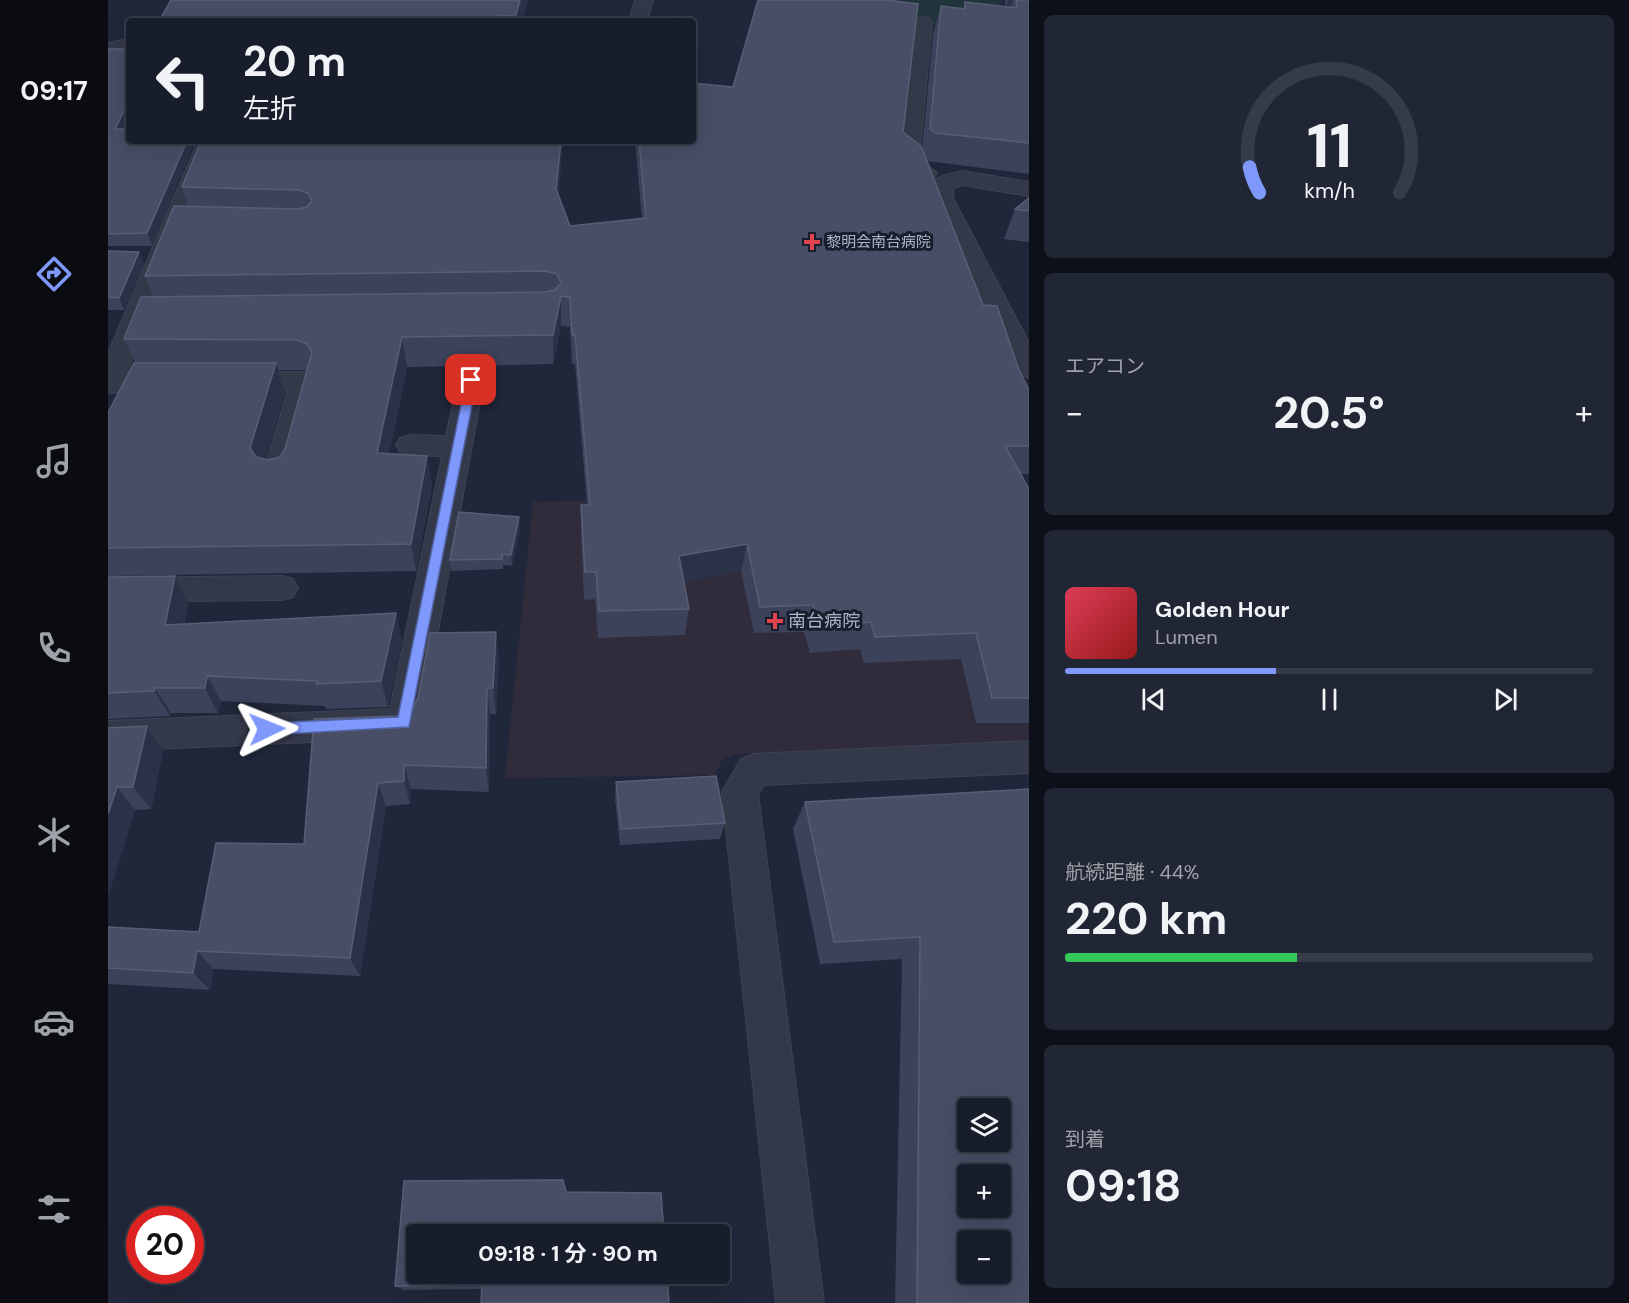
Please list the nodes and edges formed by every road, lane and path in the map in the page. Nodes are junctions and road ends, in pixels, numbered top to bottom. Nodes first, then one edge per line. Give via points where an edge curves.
1 (644, 0) edge
2 (639, 18) edge
3 (923, 22) dead end
4 (126, 46) edge
5 (108, 49) edge
6 (213, 151) edge
7 (942, 184) junction
8 (1029, 189) edge
9 (1029, 369) edge
10 (471, 380) dead end
11 (109, 383) edge
12 (410, 445) dead end
13 (458, 446) junction
14 (277, 477) edge
15 (282, 588) dead end
16 (108, 590) edge
17 (419, 644) junction
18 (454, 644) edge
19 (108, 736) edge
20 (1029, 757) edge
21 (800, 1303) edge

1 - 2 street
3 - 7 street via 908,161
4 - 5 street
6 - 11 street via 188,226 151,255 150,315
7 - 8 street via 962,178
7 - 9 street via 942,198
10 - 13 street
11 - 14 street via 304,381
12 - 13 street
13 - 17 street
15 - 16 street
17 - 18 street
17 - 19 street via 404,723
20 - 21 street via 754,770 741,792

